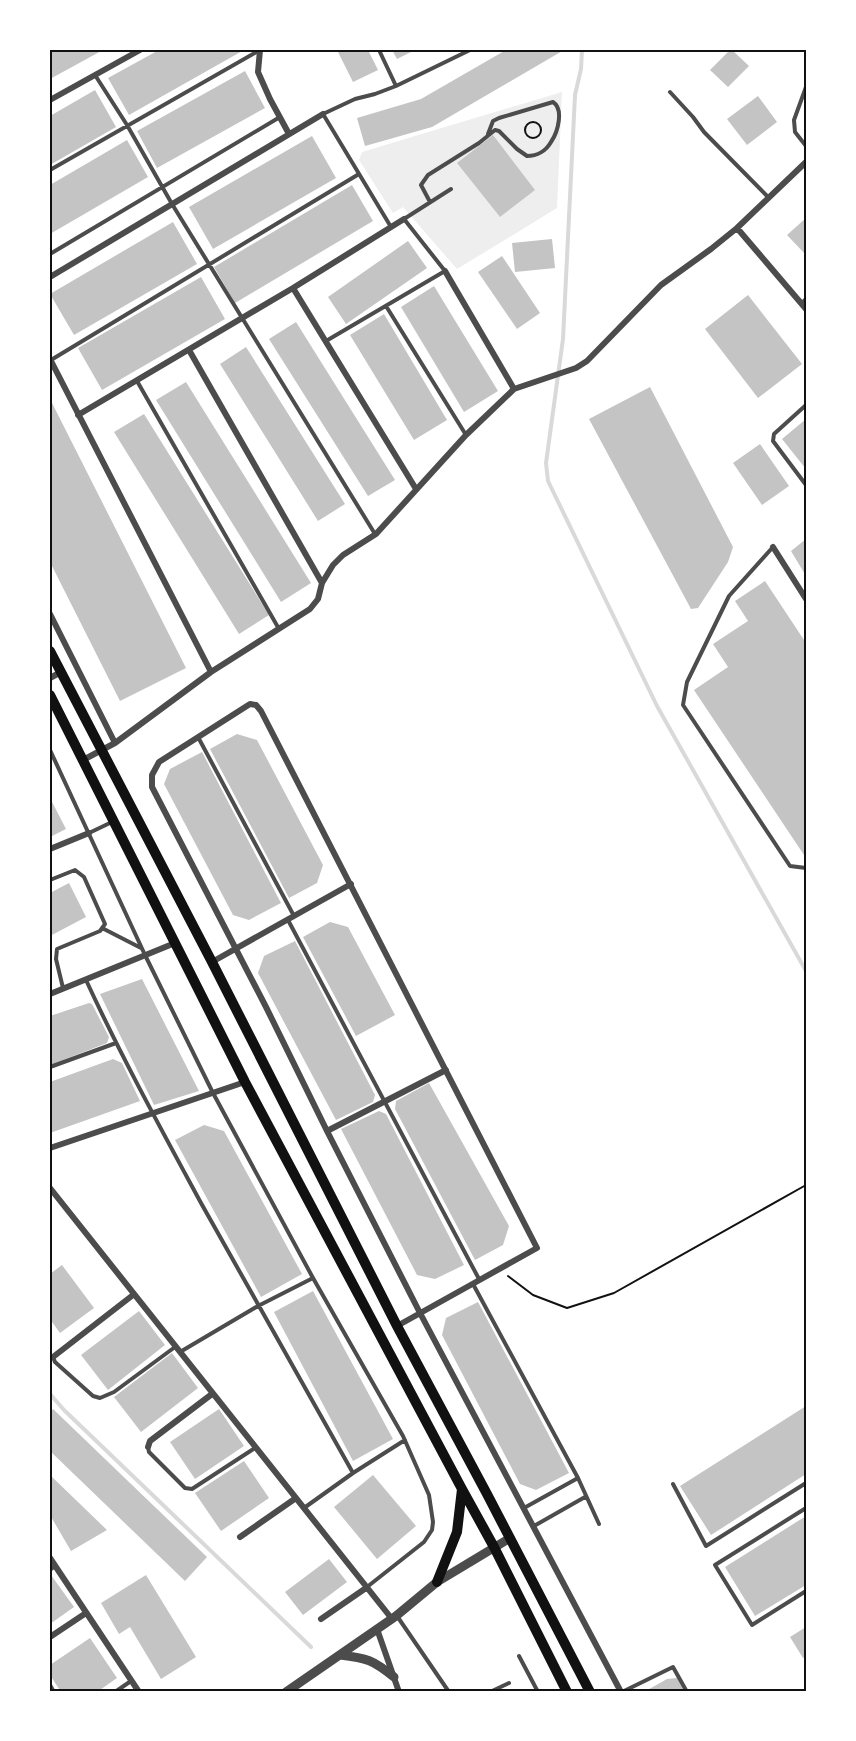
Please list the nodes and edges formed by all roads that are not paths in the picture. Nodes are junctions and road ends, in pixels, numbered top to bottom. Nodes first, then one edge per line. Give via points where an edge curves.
1 (140, 50) edge
2 (260, 50) edge
3 (379, 50) edge
4 (470, 50) edge
5 (132, 52) edge
6 (96, 75) junction
7 (396, 86) junction
8 (807, 87) edge
9 (670, 92) dead end
10 (50, 100) edge
11 (323, 114) junction
12 (280, 117) junction
13 (127, 125) junction
14 (289, 134) junction
15 (488, 134) junction
16 (807, 146) edge
17 (807, 162) edge
18 (50, 170) edge
19 (359, 174) junction
20 (162, 187) junction
21 (451, 189) dead end
22 (769, 198) junction
23 (430, 202) junction
24 (172, 204) junction
25 (404, 219) junction
26 (391, 227) junction
27 (737, 228) junction
28 (50, 254) edge
29 (209, 264) junction
30 (445, 271) junction
31 (50, 277) edge
32 (293, 288) junction
33 (805, 304) edge
34 (386, 306) junction
35 (242, 318) junction
36 (326, 342) junction
37 (189, 350) junction
38 (50, 359) edge
39 (137, 380) junction
40 (514, 389) junction
41 (807, 405) edge
42 (78, 415) junction
43 (466, 435) junction
44 (807, 484) edge
45 (416, 489) junction
46 (376, 534) junction
47 (772, 547) joint
48 (322, 583) junction
49 (807, 599) edge
50 (50, 614) edge
51 (279, 629) junction
52 (50, 651) edge
53 (61, 672) junction
54 (211, 672) junction
55 (50, 678) edge
56 (50, 695) edge
57 (198, 737) junction
58 (115, 743) junction
59 (50, 750) edge
60 (102, 750) junction
61 (83, 760) junction
62 (114, 821) junction
63 (88, 833) junction
64 (50, 849) edge
65 (807, 868) edge
66 (50, 880) edge
67 (351, 885) junction
68 (291, 918) junction
69 (102, 928) junction
70 (175, 943) junction
71 (141, 948) junction
72 (235, 949) junction
73 (145, 955) junction
74 (212, 962) junction
75 (86, 979) junction
76 (63, 988) junction
77 (50, 994) edge
78 (116, 1043) junction
79 (50, 1067) edge
80 (446, 1070) junction
81 (244, 1082) junction
82 (213, 1093) junction
83 (385, 1102) junction
84 (152, 1113) junction
85 (327, 1131) junction
86 (50, 1148) edge
87 (50, 1188) edge
88 (313, 1278) junction
89 (480, 1280) junction
90 (472, 1284) junction
91 (133, 1295) junction
92 (258, 1306) junction
93 (420, 1313) junction
94 (397, 1326) junction
95 (177, 1350) junction
96 (53, 1357) joint
97 (213, 1394) junction
98 (405, 1440) junction
99 (148, 1447) joint
100 (255, 1448) junction
101 (353, 1473) junction
102 (578, 1478) junction
103 (807, 1483) edge
104 (673, 1484) dead end
105 (462, 1489) junction
106 (585, 1497) junction
107 (296, 1498) junction
108 (304, 1508) junction
109 (524, 1508) junction
110 (807, 1508) edge
111 (599, 1524) dead end
112 (533, 1526) junction
113 (240, 1537) dead end
114 (510, 1538) junction
115 (494, 1547) junction
116 (50, 1558) edge
117 (52, 1568) edge
118 (437, 1582) junction
119 (366, 1588) junction
120 (807, 1591) edge
121 (86, 1612) junction
122 (394, 1617) junction
123 (321, 1619) dead end
124 (377, 1629) junction
125 (50, 1637) edge
126 (340, 1655) junction
127 (519, 1656) dead end
128 (394, 1677) junction
129 (131, 1681) junction
130 (509, 1683) dead end
131 (50, 1685) edge
132 (54, 1692) edge
133 (115, 1692) edge
134 (139, 1692) edge
135 (286, 1692) edge
136 (399, 1692) edge
137 (449, 1692) edge
138 (490, 1692) edge
139 (538, 1692) edge
140 (567, 1692) edge
141 (590, 1692) edge
142 (622, 1692) edge
143 (687, 1692) edge

1 - 5 street
2 - 12 street via 258,72
2 - 13 lane
3 - 7 lane
4 - 7 lane
5 - 6 street
6 - 10 street
6 - 13 lane
7 - 11 lane
8 - 16 lane via 794,120 795,132
9 - 22 lane
11 - 14 street
11 - 19 lane
12 - 14 street
12 - 20 lane
13 - 18 lane
13 - 20 lane
14 - 24 street
15 - 15 lane via 493,121 499,118 553,102 559,109 551,143 539,154 527,156 499,131
15 - 23 lane via 428,175 421,185
17 - 22 street
19 - 26 lane
19 - 29 lane
20 - 24 lane
20 - 28 lane
21 - 23 lane
22 - 27 street
23 - 25 lane
24 - 29 lane
24 - 31 street
25 - 26 street
25 - 30 lane
26 - 32 street
27 - 33 street
27 - 40 street via 661,285 598,351 576,368
29 - 35 lane
29 - 38 lane
30 - 34 lane
30 - 40 street
32 - 35 street
32 - 36 street
34 - 36 lane
34 - 43 lane
35 - 37 street
35 - 46 lane
36 - 45 street
37 - 39 street
37 - 48 street
38 - 42 street
39 - 42 street
39 - 51 lane
40 - 43 street
41 - 44 lane via 772,437
42 - 54 street
43 - 45 street
45 - 46 street
46 - 48 street via 344,555
47 - 49 street
47 - 65 lane via 729,596 687,682 683,705 790,866
48 - 51 street via 318,599 310,609
50 - 58 street
51 - 54 street
52 - 53 main road
53 - 55 street
53 - 60 main road
54 - 58 street
56 - 61 main road
57 - 67 street via 250,704 256,705
57 - 68 lane
57 - 72 street via 159,762 152,775 152,788
58 - 60 street
59 - 63 lane
60 - 61 street
60 - 74 main road
61 - 62 main road
62 - 63 lane
62 - 70 main road
63 - 64 street
63 - 71 lane
66 - 69 lane via 75,870 84,877 105,924
67 - 68 street
67 - 80 street
68 - 72 street
68 - 83 lane
69 - 71 lane
69 - 76 lane via 57,949
70 - 73 street
70 - 81 main road
71 - 73 lane
72 - 74 street
72 - 85 street
73 - 75 street
73 - 82 lane
74 - 94 main road
75 - 76 street
75 - 78 lane
76 - 77 street
78 - 79 lane
78 - 84 lane
80 - 83 street
80 - 89 street via 537,1248
81 - 82 street
81 - 105 main road
82 - 84 street
82 - 88 lane
83 - 85 street
83 - 89 lane
84 - 86 street
84 - 92 lane
85 - 93 street
87 - 91 street
88 - 92 lane
88 - 98 lane
89 - 90 street
90 - 93 street
90 - 102 lane
91 - 95 street
91 - 96 street
92 - 95 lane
92 - 101 lane
93 - 94 street
93 - 109 street
94 - 114 main road
95 - 96 lane via 100,1398 93,1396
95 - 97 street
97 - 99 street via 150,1441
97 - 100 street
98 - 101 lane
98 - 119 lane via 429,1495 432,1530 423,1542
99 - 100 lane via 189,1489
100 - 107 street
101 - 108 lane
102 - 106 lane
102 - 109 lane
103 - 104 lane via 706,1546
105 - 115 main road
105 - 118 main road via 457,1532
106 - 111 lane
106 - 112 lane
107 - 108 street
107 - 113 street
108 - 119 street
109 - 112 street
110 - 120 lane via 715,1564 752,1625
112 - 142 street
114 - 115 street
114 - 141 main road
115 - 118 street
115 - 140 main road
116 - 117 street
117 - 121 street
118 - 122 street
119 - 122 street
119 - 123 street
121 - 125 street
121 - 129 street
122 - 124 street
122 - 137 lane
124 - 126 street
124 - 128 street
126 - 128 street via 376,1662
126 - 135 street
127 - 139 lane
128 - 136 street
129 - 133 lane
129 - 134 street
130 - 138 lane
131 - 132 lane
142 - 143 lane via 673,1667

